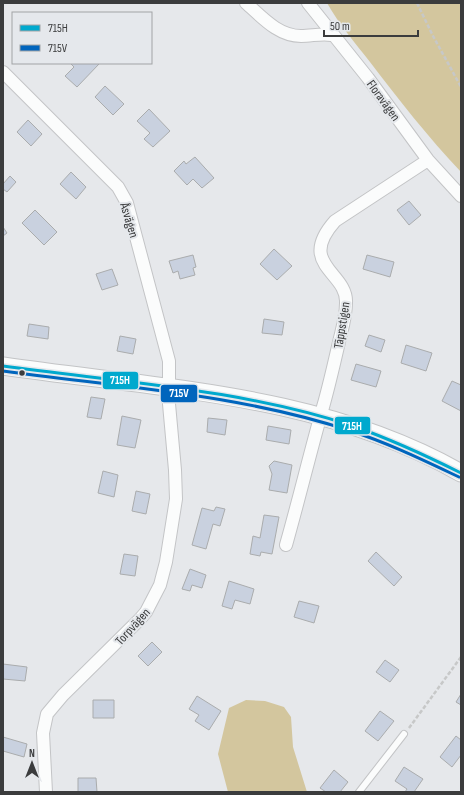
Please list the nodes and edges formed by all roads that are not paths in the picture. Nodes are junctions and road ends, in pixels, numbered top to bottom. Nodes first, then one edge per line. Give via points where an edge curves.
1 (246, 3) edge
2 (308, 3) edge
3 (332, 35) junction
4 (3, 72) edge
5 (428, 160) junction
6 (461, 196) edge
7 (3, 366) edge
8 (168, 388) junction
9 (321, 415) junction
10 (461, 473) edge
11 (286, 545) dead end
12 (404, 734) road end
13 (46, 792) edge
14 (359, 792) edge

1 - 3 street via 284,33 299,36 322,33
2 - 3 street, Floravägen
3 - 5 street, Floravägen via 368,78
4 - 8 street, Åsvägen via 118,187 127,203 162,332 168,361
5 - 6 street, Floravägen
5 - 9 street, Täppstigen via 335,221 325,232 321,253 325,266 339,282 346,303
7 - 8 street
8 - 9 street via 255,400
8 - 13 street, Torpvägen via 176,499 172,533 160,585 143,615 47,714 43,733
9 - 10 street via 403,443
9 - 11 street, Täppstigen
12 - 14 lane

